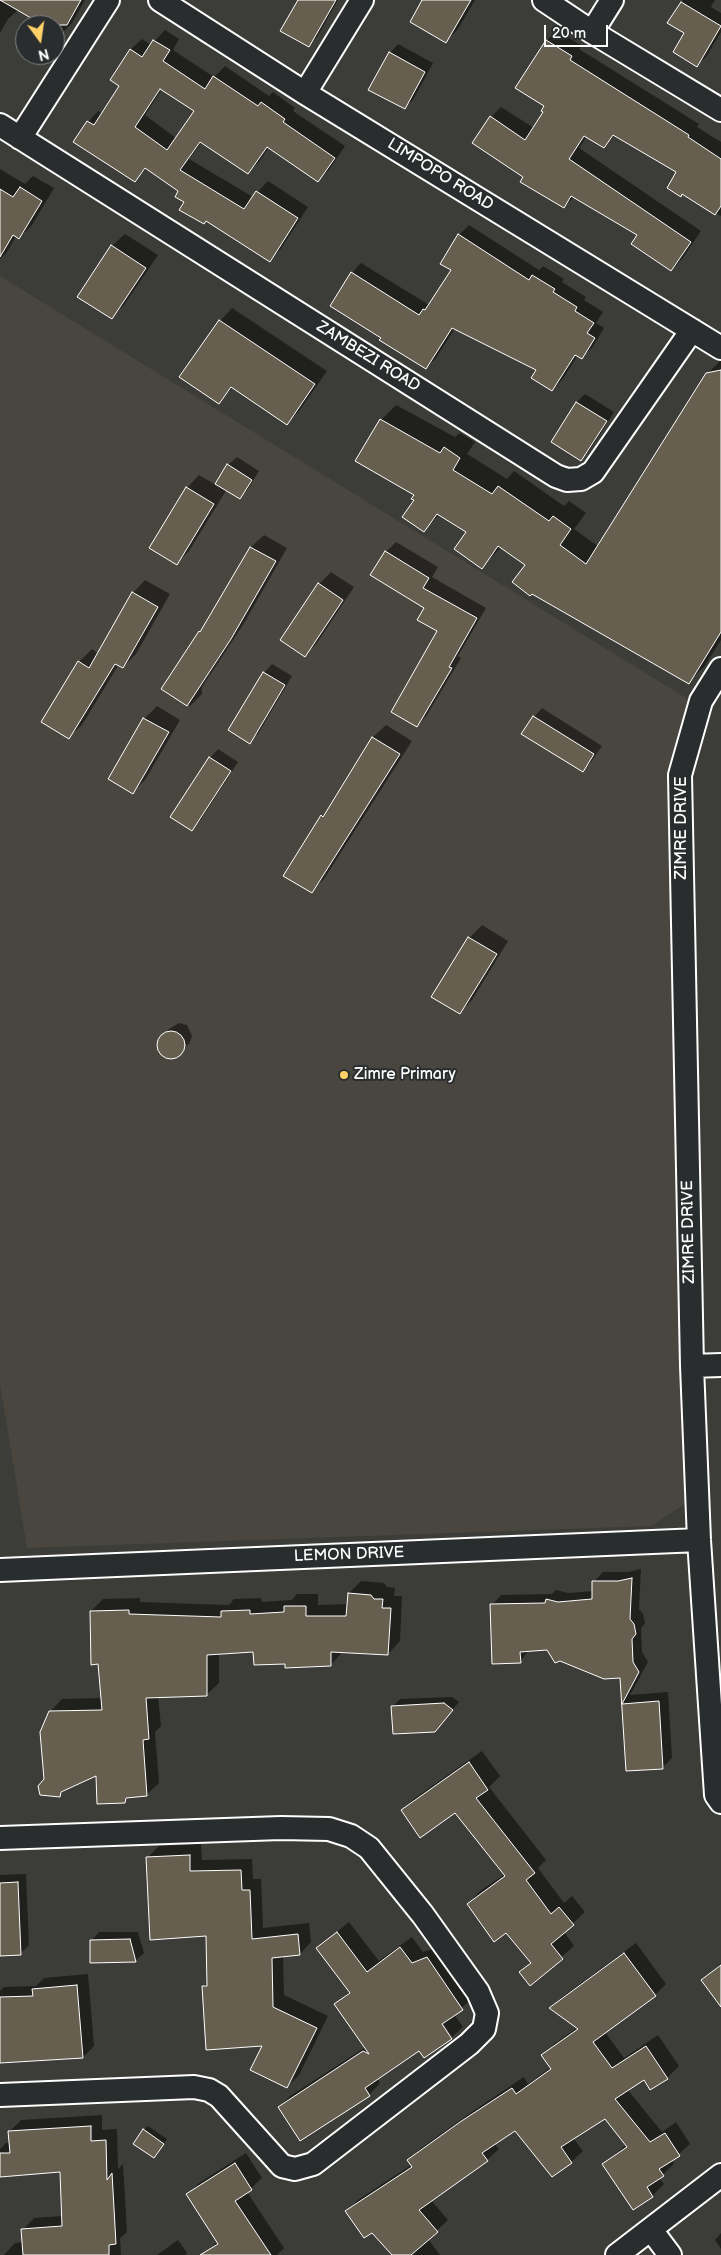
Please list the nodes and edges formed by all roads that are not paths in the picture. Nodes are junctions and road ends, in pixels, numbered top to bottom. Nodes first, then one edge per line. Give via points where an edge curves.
1 (108, 0) edge
2 (160, 0) edge
3 (362, 0) edge
4 (544, 0) edge
5 (612, 0) edge
6 (592, 32) junction
7 (305, 93) junction
8 (721, 110) edge
9 (0, 125) edge
10 (20, 138) junction
11 (692, 330) junction
12 (721, 348) edge
13 (721, 669) edge
14 (721, 1365) edge
15 (692, 1366) junction
16 (699, 1540) junction
17 (0, 1570) edge
18 (721, 1802) edge
19 (0, 1838) edge
20 (0, 2095) edge
21 (721, 2175) edge
22 (652, 2230) junction
23 (618, 2255) edge
24 (670, 2255) edge

1 - 10 street
2 - 7 street, LIMPOPO ROAD
3 - 7 street
4 - 6 street
5 - 6 street
6 - 8 street
7 - 11 street, LIMPOPO ROAD
9 - 10 street, ZAMBEZI ROAD
10 - 11 street, ZAMBEZI ROAD via 567,480 581,479 592,472
11 - 12 street, LIMPOPO ROAD
13 - 15 street, ZIMRE DRIVE via 701,701 680,775
14 - 15 street
15 - 16 street, ZIMRE DRIVE
16 - 17 street, LEMON DRIVE
16 - 18 street, ZIMRE DRIVE via 716,1795
19 - 20 street via 281,1828 329,1829 351,1836 369,1848 423,1915 478,1992 487,2013 484,2028 469,2044 313,2164 295,2169 282,2166 225,2102 209,2090 194,2087
21 - 22 street
22 - 23 street
22 - 24 street

